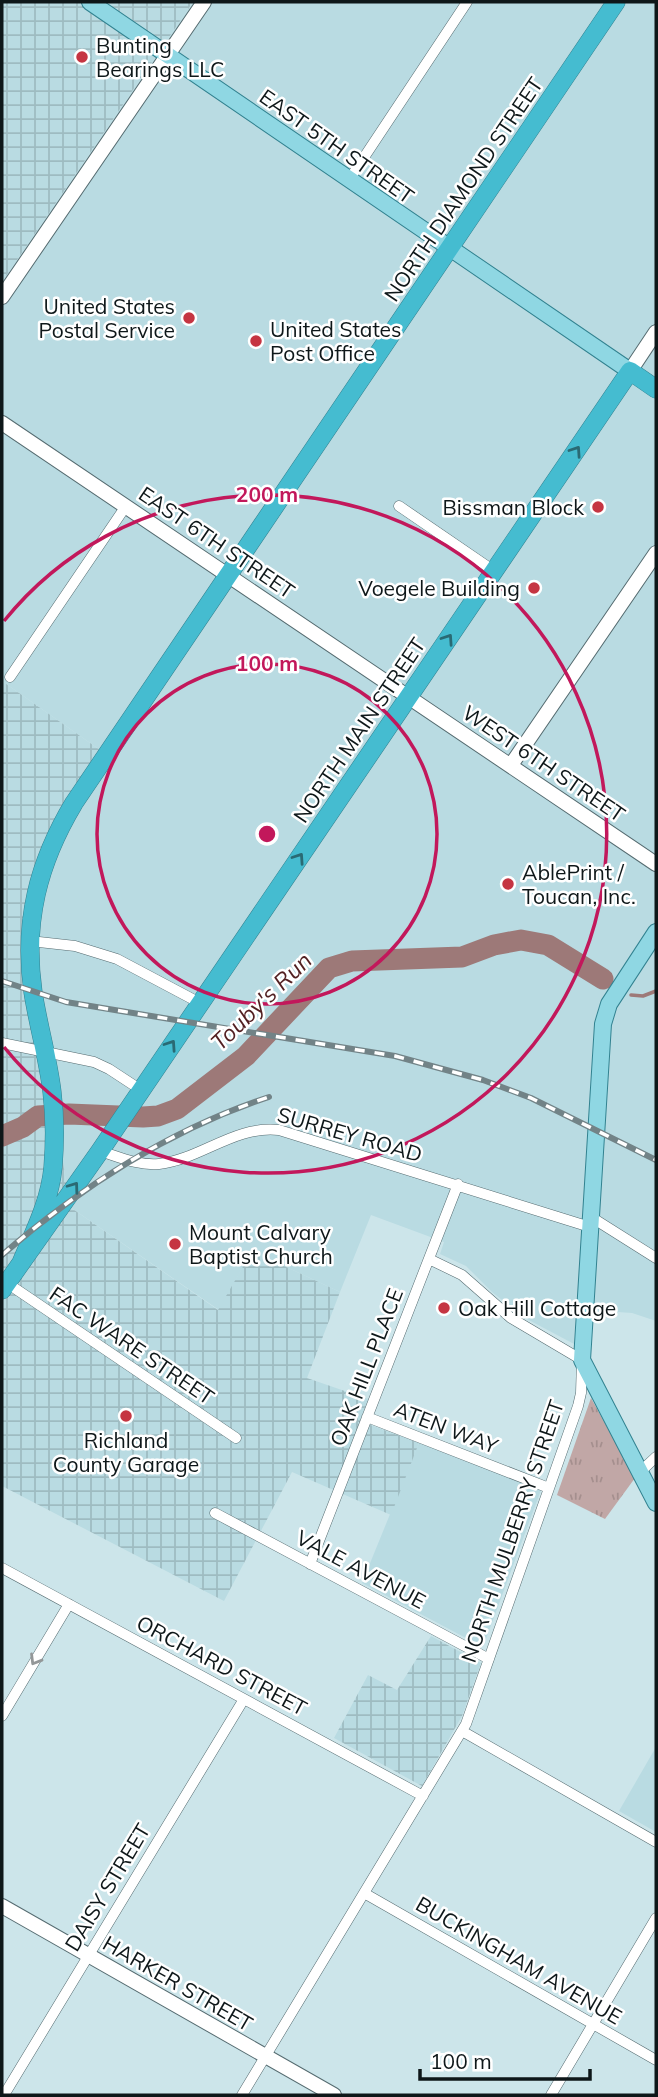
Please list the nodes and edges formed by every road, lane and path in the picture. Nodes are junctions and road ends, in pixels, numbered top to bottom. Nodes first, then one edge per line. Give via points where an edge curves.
1 (90, 2) edge
2 (204, 2) edge
3 (467, 2) edge
4 (617, 2) edge
5 (168, 55) junction
6 (349, 180) junction
7 (450, 250) junction
8 (2, 297) edge
9 (656, 332) edge
10 (630, 371) junction
11 (656, 388) edge
12 (2, 423) edge
13 (126, 506) junction
14 (399, 506) dead end
15 (656, 552) edge
16 (495, 571) junction
17 (228, 574) junction
18 (10, 677) dead end
19 (409, 696) junction
20 (511, 765) junction
21 (656, 864) edge
22 (656, 932) edge
23 (30, 941) junction
24 (200, 1003) junction
25 (2, 1044) edge
26 (44, 1051) junction
27 (137, 1096) junction
28 (100, 1151) junction
29 (457, 1184) junction
30 (590, 1222) junction
31 (656, 1258) edge
32 (429, 1259) junction
33 (21, 1263) junction
34 (4, 1287) edge
35 (582, 1360) junction
36 (367, 1417) junction
37 (236, 1438) dead end
38 (656, 1457) edge
39 (640, 1472) junction
40 (549, 1488) junction
41 (656, 1503) edge
42 (215, 1513) dead end
43 (310, 1564) junction
44 (2, 1568) edge
45 (69, 1604) junction
46 (489, 1659) junction
47 (244, 1699) junction
48 (2, 1716) edge
49 (462, 1731) junction
50 (423, 1796) junction
51 (656, 1842) edge
52 (364, 1893) junction
53 (2, 1906) edge
54 (656, 1919) edge
55 (88, 1955) junction
56 (594, 2024) junction
57 (265, 2056) junction
58 (656, 2060) edge
59 (4, 2095) edge
60 (242, 2095) edge
61 (334, 2095) edge
62 (551, 2095) edge

1 - 5 main road, EAST 5TH STREET
2 - 5 street
3 - 6 street
4 - 7 highway, NORTH DIAMOND STREET
5 - 6 main road, EAST 5TH STREET
5 - 8 street
6 - 7 main road, EAST 5TH STREET
7 - 10 main road, EAST 5TH STREET
7 - 17 highway, NORTH DIAMOND STREET
9 - 10 street, NORTH MAIN STREET
10 - 11 highway
16 -> 10 highway, NORTH MAIN STREET
12 - 13 street, EAST 6TH STREET
13 - 17 street, EAST 6TH STREET
13 - 18 street
14 - 16 street
15 - 20 street
19 -> 16 highway, NORTH MAIN STREET
17 - 19 street, EAST 6TH STREET
17 - 23 highway, NORTH DIAMOND STREET via 57,833 38,880
19 - 20 street, WEST 6TH STREET
24 -> 19 highway, NORTH MAIN STREET
20 - 21 street, WEST 6TH STREET
22 - 30 main road, NORTH MULBERRY STREET via 605,1013
23 - 24 street via 75,946 117,959
23 - 26 highway, NORTH DIAMOND STREET via 33,993
27 -> 24 highway, NORTH MAIN STREET
25 - 26 street
26 - 27 street via 110,1069
26 - 33 highway, NORTH DIAMOND STREET via 52,1091 53,1169
27 - 28 highway, NORTH MAIN STREET
28 - 29 street, SURREY ROAD via 135,1163 160,1164 248,1132 279,1130
33 -> 28 highway, NORTH MAIN STREET
29 - 30 street, SURREY ROAD
29 - 32 street, OAK HILL PLACE
30 - 31 street, SURREY ROAD
30 - 35 main road, NORTH MULBERRY STREET
32 - 35 street via 462,1275 511,1318
32 - 36 street, OAK HILL PLACE
33 - 34 highway, NORTH MAIN STREET
34 - 37 street, FAC WARE STREET
35 - 39 main road
35 - 40 street, NORTH MULBERRY STREET via 578,1406
36 - 40 street, ATEN WAY
36 - 43 street, OAK HILL PLACE
38 - 39 street
39 - 41 main road
40 - 46 street, NORTH MULBERRY STREET
42 - 43 street, VALE AVENUE
43 - 46 street, VALE AVENUE
44 - 45 street, ORCHARD STREET
45 - 47 street, ORCHARD STREET
45 -> 48 street
46 - 49 street, NORTH MULBERRY STREET
47 - 50 street, ORCHARD STREET
47 - 55 street, DAISY STREET
49 - 50 street, NORTH MULBERRY STREET
49 - 51 street
50 - 52 street, NORTH MULBERRY STREET
52 - 56 street, BUCKINGHAM AVENUE
52 - 57 street, NORTH MULBERRY STREET
53 - 55 street, HARKER STREET
54 - 56 street
55 - 57 street, HARKER STREET
55 - 59 street, DAISY STREET
56 - 58 street, BUCKINGHAM AVENUE
56 - 62 street
57 - 60 street, NORTH MULBERRY STREET
57 - 61 street, HARKER STREET

